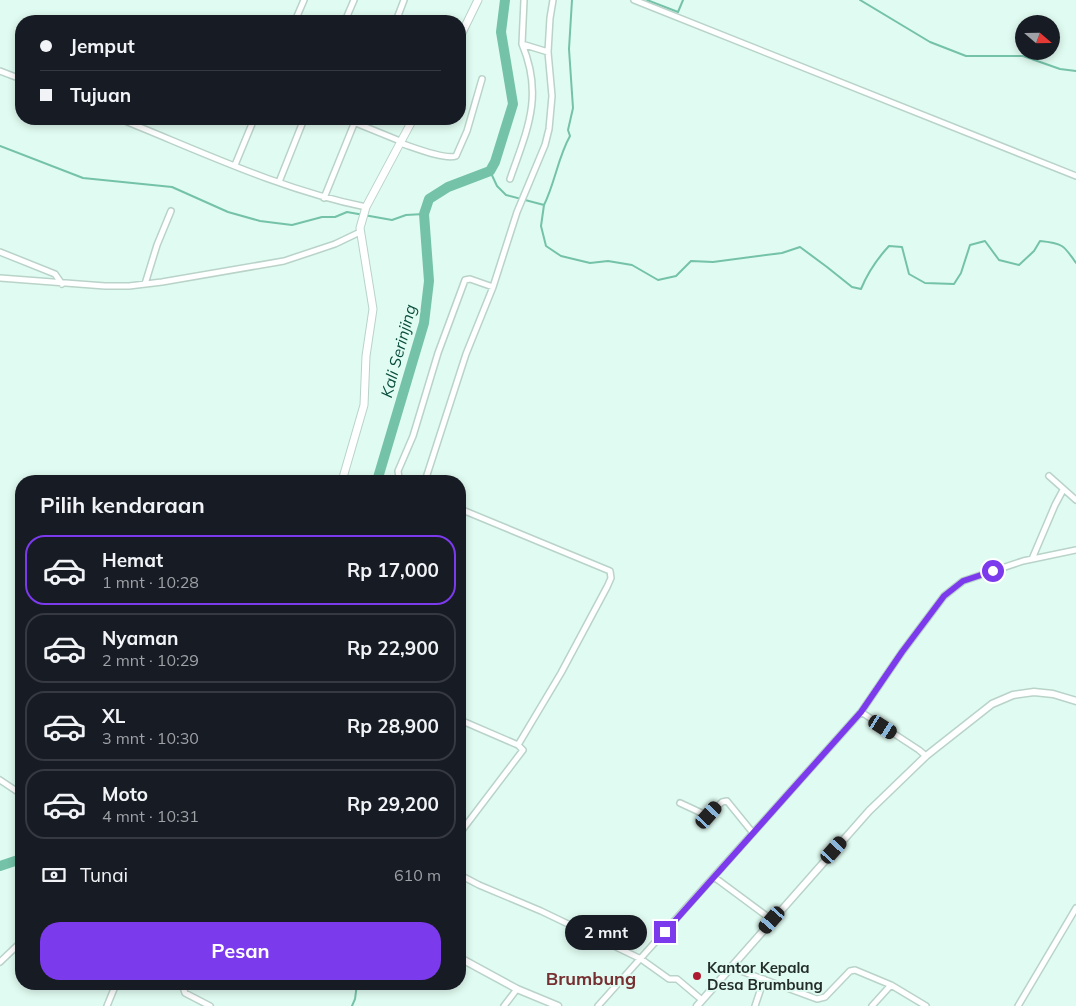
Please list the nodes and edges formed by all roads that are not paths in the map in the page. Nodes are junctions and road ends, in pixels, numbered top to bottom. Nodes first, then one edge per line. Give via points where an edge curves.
1 (304, 0) edge
2 (354, 0) edge
3 (404, 0) edge
4 (478, 0) edge
5 (524, 0) edge
6 (553, 0) edge
7 (634, 0) edge
8 (298, 15) edge
9 (348, 15) edge
10 (398, 15) edge
11 (466, 25) edge
12 (522, 44) junction
13 (548, 52) junction
14 (0, 70) edge
15 (15, 76) edge
16 (482, 79) dead end
17 (135, 125) edge
18 (252, 125) edge
19 (302, 125) edge
20 (353, 125) edge
21 (365, 125) edge
22 (410, 125) edge
23 (400, 142) junction
24 (235, 165) junction
25 (1076, 176) edge
26 (510, 178) dead end
27 (279, 182) junction
28 (324, 198) junction
29 (365, 209) junction
30 (171, 211) dead end
31 (360, 232) junction
32 (0, 252) edge
33 (0, 278) edge
34 (62, 284) junction
35 (145, 284) junction
36 (493, 288) junction
37 (344, 475) edge
38 (399, 475) edge
39 (427, 475) edge
40 (1048, 476) dead end
41 (1063, 490) junction
42 (1076, 500) edge
43 (466, 511) edge
44 (1076, 550) edge
45 (1032, 559) junction
46 (1076, 701) edge
47 (861, 712) junction
48 (466, 723) edge
49 (518, 745) junction
50 (926, 756) junction
51 (0, 780) edge
52 (15, 790) edge
53 (680, 803) dead end
54 (466, 825) edge
55 (753, 833) junction
56 (714, 877) junction
57 (466, 878) edge
58 (1076, 908) edge
59 (772, 920) junction
60 (15, 948) edge
61 (641, 960) junction
62 (466, 961) edge
63 (0, 962) edge
64 (730, 967) junction
65 (764, 980) junction
66 (891, 985) junction
67 (517, 989) junction
68 (114, 990) edge
69 (183, 990) edge
70 (702, 1000) junction
71 (107, 1006) edge
72 (210, 1006) edge
73 (504, 1006) edge
74 (558, 1006) edge
75 (598, 1006) edge
76 (697, 1006) edge
77 (755, 1006) edge
78 (872, 1006) edge
79 (926, 1006) edge
80 (1018, 1006) edge

1 - 8 street
2 - 9 street
3 - 10 street
4 - 11 main road
5 - 12 street
6 - 13 street
7 - 25 street
12 - 13 street
12 - 26 street via 532,78 533,107
13 - 36 street via 552,96 549,129
14 - 15 street
16 - 23 street via 456,156 443,156
17 - 24 street
18 - 24 street
19 - 27 street
20 - 28 street
21 - 23 street
22 - 23 main road
23 - 29 main road
24 - 27 street
27 - 28 street
28 - 29 street
29 - 31 main road
30 - 35 street
31 - 35 street via 284,261
31 - 37 main road via 374,309 366,356 364,405
32 - 34 street via 55,274
33 - 34 street
34 - 35 street
36 - 38 street via 466,280 438,353
36 - 39 street via 466,354
40 - 41 street
41 - 42 street
41 - 45 street
43 - 49 street via 610,571 607,587 561,674
44 - 45 street
45 - 47 street via 963,581 952,588
46 - 50 street via 1034,692 1012,695 992,704
47 - 50 street
47 - 55 street
48 - 49 street
49 - 54 street via 522,754
50 - 59 street via 869,811
51 - 52 street
53 - 55 street via 708,816 725,800
55 - 56 street
56 - 59 street
56 - 61 street
57 - 61 street
58 - 80 street
59 - 64 street
60 - 63 street
61 - 70 street via 669,979 677,980
61 - 75 street
62 - 67 street
64 - 65 street
64 - 70 street
65 - 66 street via 817,999 825,997 850,971 855,970
65 - 77 street
66 - 78 street
66 - 79 street
67 - 73 street
67 - 74 street
68 - 71 street
69 - 72 street
70 - 76 street

